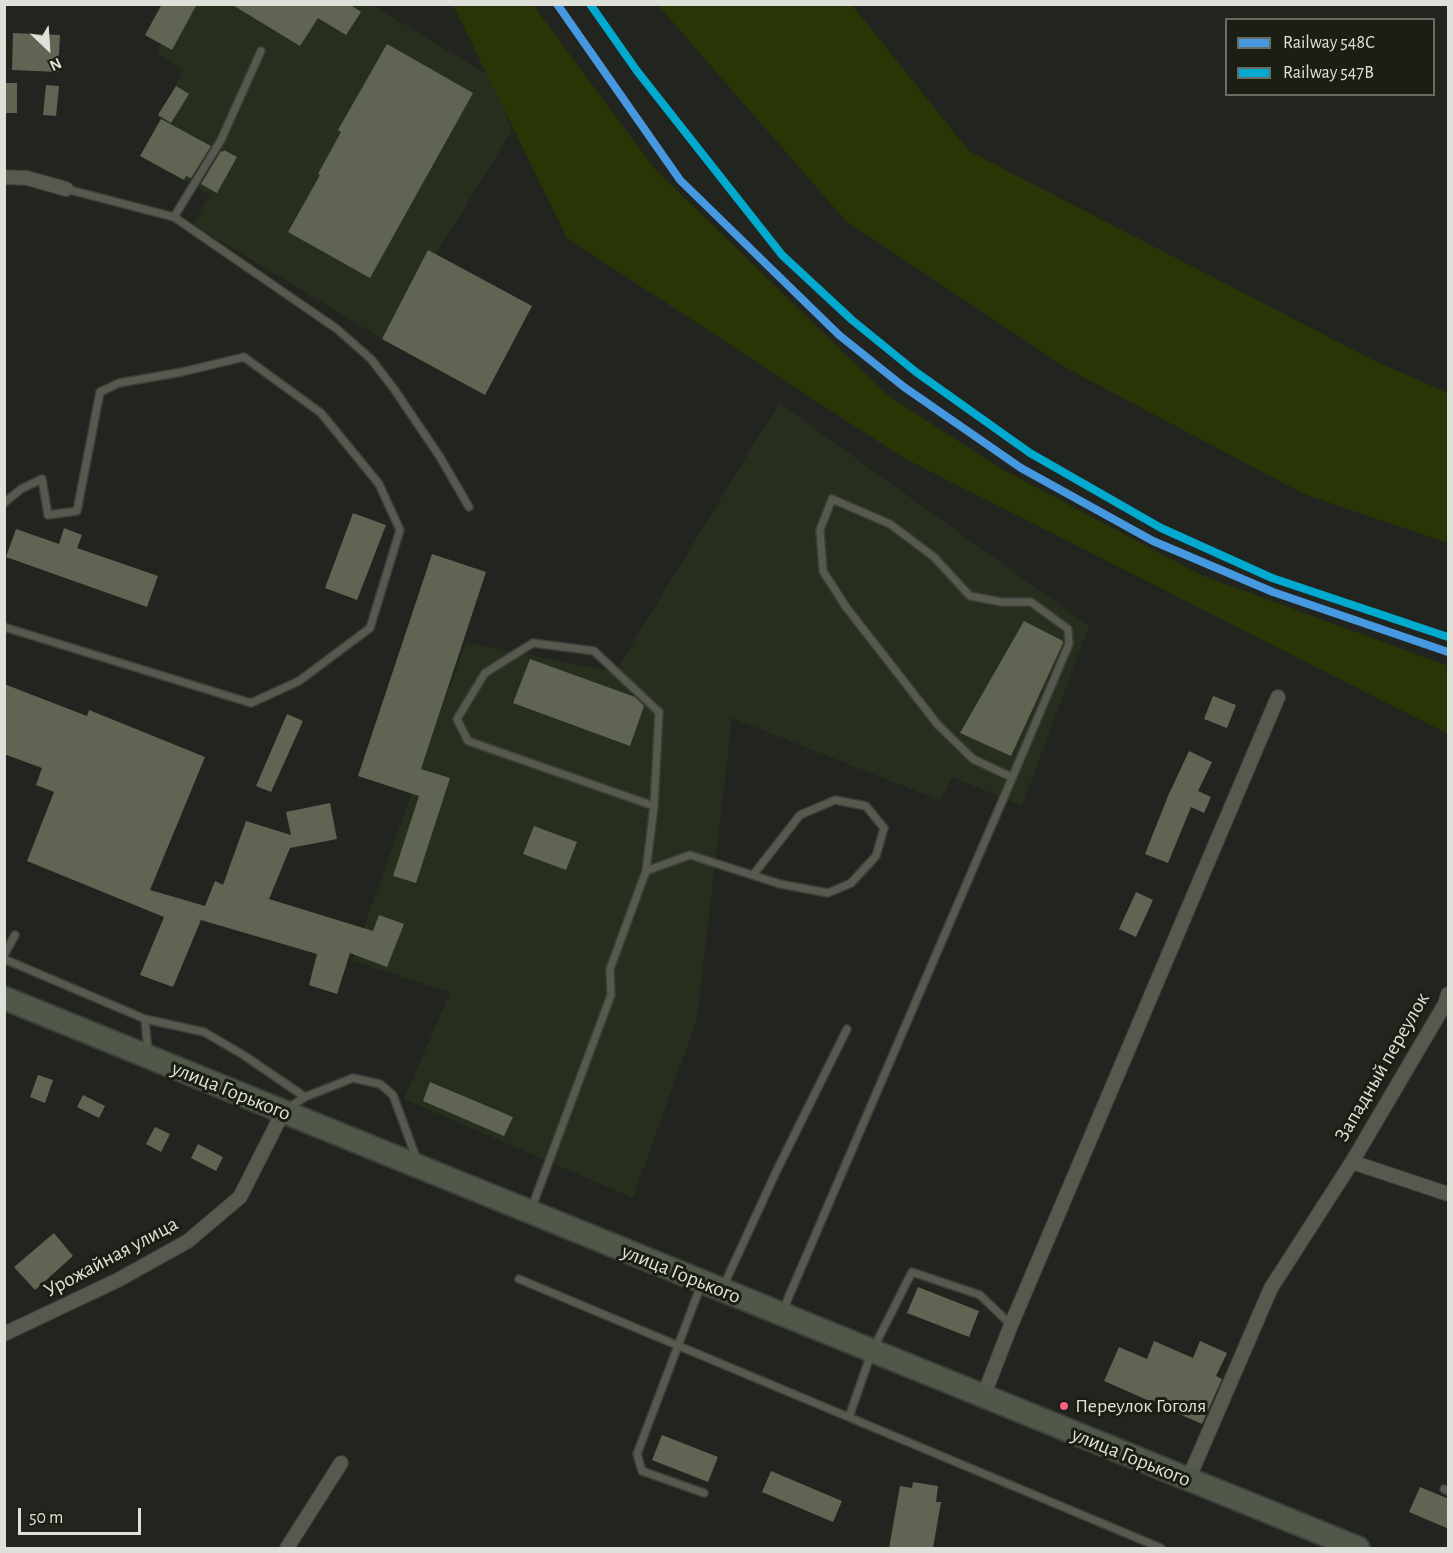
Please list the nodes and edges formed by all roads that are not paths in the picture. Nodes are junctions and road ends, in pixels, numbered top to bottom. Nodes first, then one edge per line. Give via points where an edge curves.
1 (261, 51) dead end
2 (4, 177) edge
3 (66, 189) joint
4 (174, 217) junction
5 (4, 503) edge
6 (469, 507) dead end
7 (4, 627) edge
8 (1278, 697) dead end
9 (1013, 776) junction
10 (654, 806) junction
11 (646, 871) junction
12 (753, 875) junction
13 (15, 935) dead end
14 (4, 955) edge
15 (4, 959) edge
16 (1449, 993) edge
17 (4, 998) edge
18 (145, 1019) junction
19 (847, 1029) dead end
20 (148, 1057) junction
21 (305, 1096) junction
22 (283, 1112) junction
23 (1352, 1162) junction
24 (420, 1168) junction
25 (1449, 1194) edge
26 (530, 1213) junction
27 (519, 1279) dead end
28 (712, 1286) junction
29 (781, 1314) junction
30 (1011, 1325) junction
31 (4, 1334) edge
32 (678, 1346) junction
33 (872, 1351) junction
34 (983, 1397) junction
35 (849, 1417) junction
36 (340, 1463) dead end
37 (1188, 1480) junction
38 (704, 1493) dead end
39 (287, 1548) edge
40 (1161, 1548) edge
41 (1358, 1548) edge

1 - 4 lane via 221,140
2 - 3 street via 27,178
3 - 4 lane
4 - 6 lane via 337,329 371,359 433,447
5 - 7 lane via 42,479 48,515 76,511 100,392 119,383 244,357 321,414 380,484 400,530 370,628 299,681 251,703
8 - 30 street
9 - 9 lane via 1069,644 1068,629 1030,602 970,596 934,557 890,524 832,499 820,530 823,571 846,607 938,725 973,759
9 - 29 lane
10 - 10 lane via 659,711 594,651 533,643 485,673 456,718 468,741
10 - 11 lane
11 - 12 lane via 690,855
11 - 26 lane via 609,969 611,995
12 - 12 lane via 828,893 851,883 876,856 884,828 866,806 835,800 800,815
13 - 14 lane
15 - 18 lane
16 - 23 street, Западный переулок
17 - 20 main road, улица Горького
18 - 20 lane
18 - 21 lane via 204,1032
19 - 28 lane via 776,1172
20 - 22 main road, улица Горького
21 - 22 lane
21 - 24 lane via 353,1078 380,1084 393,1095
22 - 24 main road, улица Горького
22 - 31 street, Урожайная улица via 240,1197 188,1241 118,1280
23 - 25 street, Западный переулок
23 - 37 street, Западный переулок via 1271,1288
24 - 26 main road, улица Горького
26 - 28 main road, улица Горького
27 - 32 lane
28 - 29 main road, улица Горького
28 - 32 lane
29 - 33 main road, улица Горького
30 - 33 lane via 980,1295 912,1272
30 - 34 street
32 - 35 lane
32 - 38 lane via 637,1454 642,1471
33 - 34 main road, улица Горького
33 - 35 lane
34 - 37 main road, улица Горького
35 - 40 lane
36 - 39 street
37 - 41 main road, улица Горького

